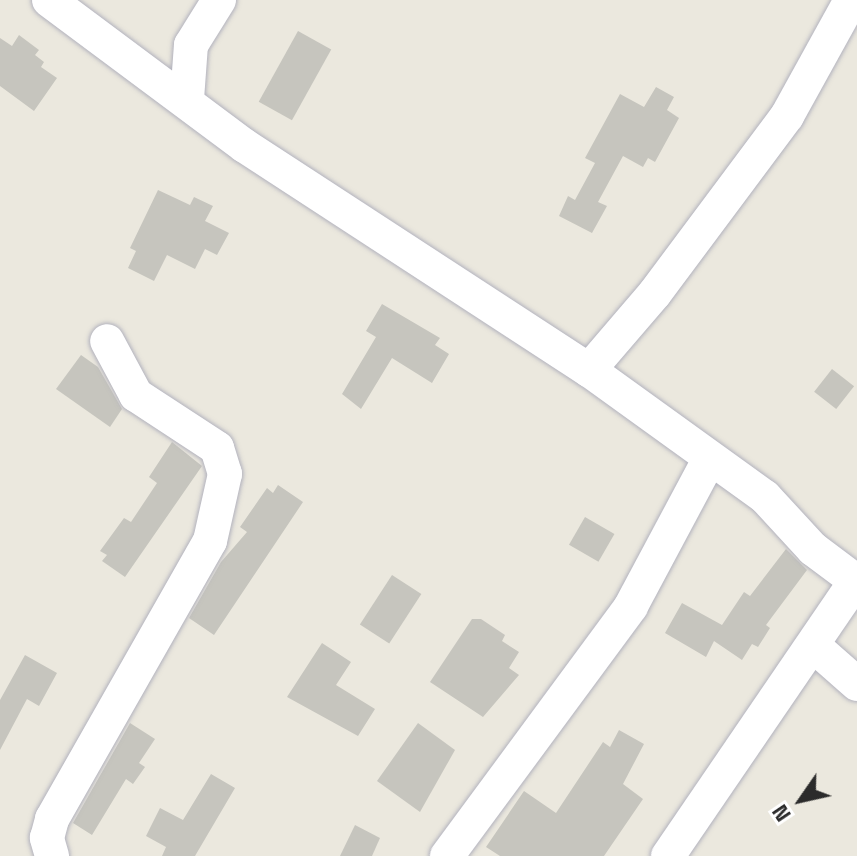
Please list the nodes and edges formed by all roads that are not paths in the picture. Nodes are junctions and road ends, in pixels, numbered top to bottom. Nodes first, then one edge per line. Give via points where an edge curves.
1 (49, 0) edge
2 (219, 0) edge
3 (851, 0) edge
4 (191, 45) junction
5 (147, 71) junction
6 (187, 99) junction
7 (107, 341) dead end
8 (589, 370) junction
9 (709, 460) junction
10 (856, 580) edge
11 (815, 647) junction
12 (857, 684) edge
13 (50, 855) edge
14 (447, 856) edge
15 (668, 856) edge

1 - 5 street
2 - 4 street
3 - 8 street via 787,116 655,293
4 - 5 street
4 - 6 street
5 - 6 street
6 - 8 street via 245,146
7 - 13 street via 136,395 217,448 225,474 210,541 52,819
8 - 9 street
9 - 10 street via 765,497 813,549
9 - 14 street via 622,619
10 - 11 street
11 - 12 street
11 - 15 street

